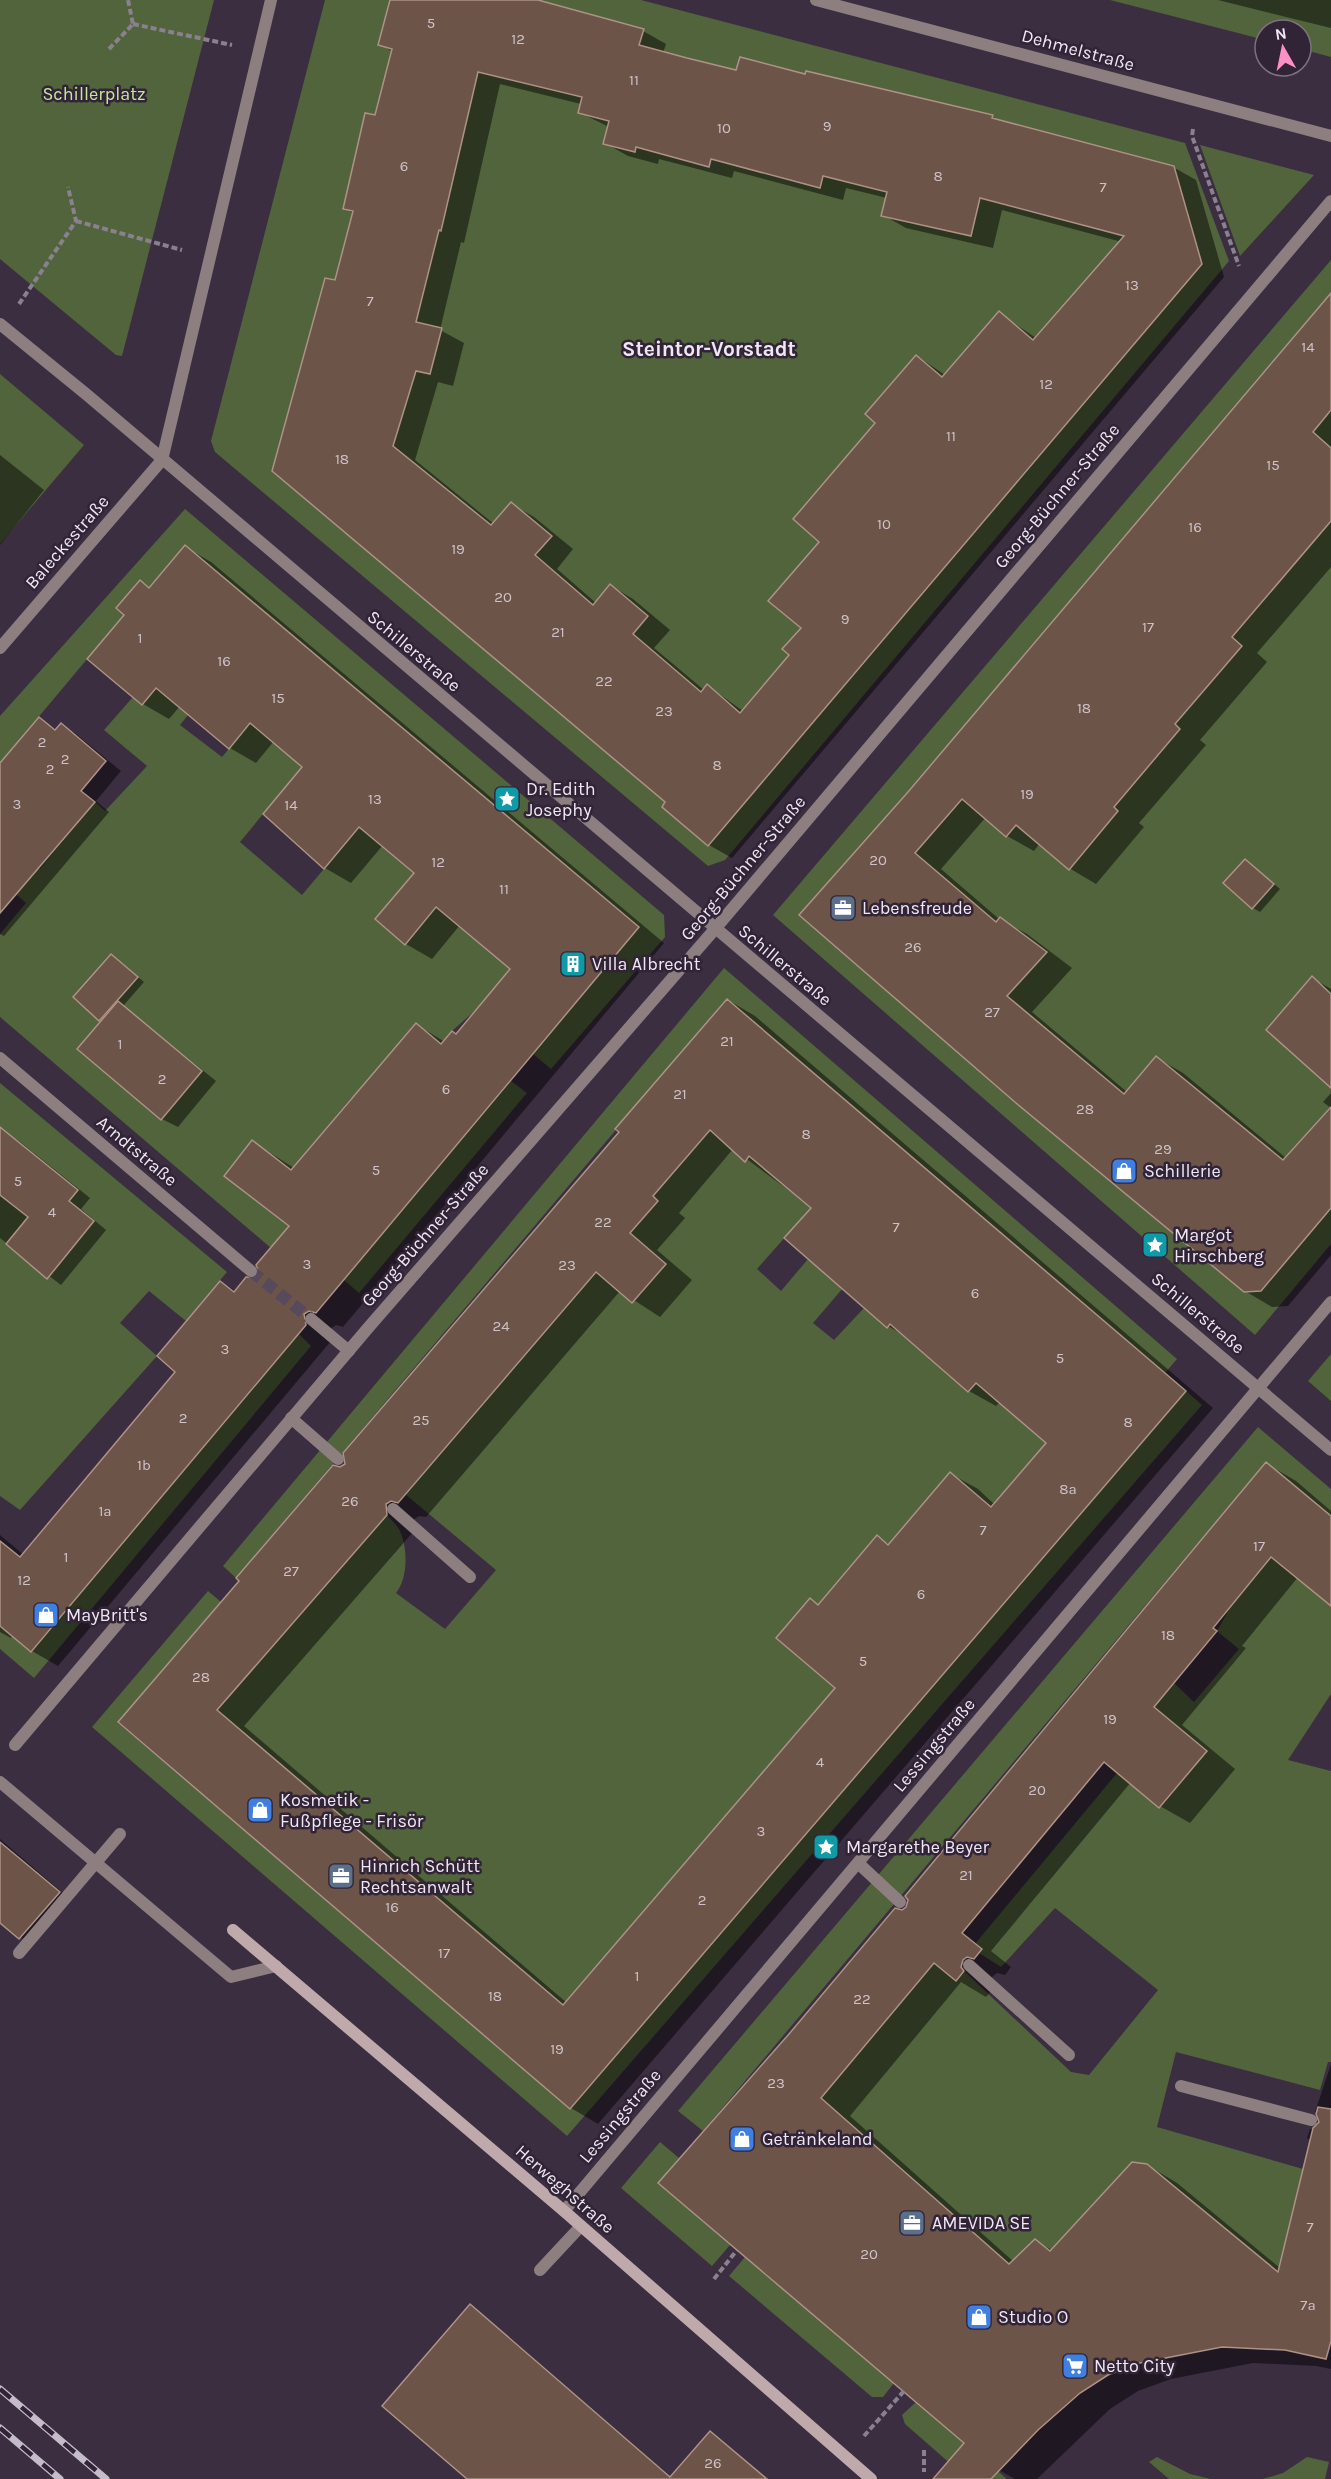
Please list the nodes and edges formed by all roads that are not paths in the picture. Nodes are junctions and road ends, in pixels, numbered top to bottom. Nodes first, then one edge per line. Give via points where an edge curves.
1 (271, 0) edge
2 (816, 0) edge
3 (1331, 136) edge
4 (1331, 201) edge
5 (1, 324) edge
6 (162, 460) junction
7 (0, 648) edge
8 (715, 929) junction
9 (0, 1058) edge
10 (251, 1271) tunnel mouth
11 (1331, 1302) edge
12 (311, 1319) tunnel mouth
13 (349, 1351) junction
14 (1258, 1388) junction
15 (291, 1418) junction
16 (1331, 1450) edge
17 (338, 1459) dead end
18 (393, 1509) dead end
19 (470, 1577) dead end
20 (15, 1745) dead end
21 (0, 1782) edge
22 (120, 1834) dead end
23 (95, 1863) junction
24 (858, 1863) junction
25 (900, 1902) dead end
26 (233, 1930) dead end
27 (20, 1953) dead end
28 (969, 1965) dead end
29 (276, 1966) junction
30 (1069, 2055) dead end
31 (1181, 2086) dead end
32 (1311, 2120) dead end
33 (564, 2211) junction
34 (581, 2226) junction
35 (540, 2270) dead end
36 (871, 2479) edge

1 - 6 street
2 - 3 street, Dehmelstraße
4 - 8 street, Georg-Büchner-Straße
5 - 6 street
6 - 7 street, Baleckestraße
6 - 8 street, Schillerstraße
8 - 13 street, Georg-Büchner-Straße
8 - 14 street, Schillerstraße
9 - 10 street, Arndtstraße
11 - 14 street, Lessingstraße
12 - 13 street
13 - 15 street, Georg-Büchner-Straße
14 - 16 street, Schillerstraße
14 - 24 street, Lessingstraße
15 - 17 street
15 - 20 street, Georg-Büchner-Straße
18 - 19 street
21 - 23 street
22 - 23 street
23 - 27 street
23 - 29 street via 231,1977
24 - 25 street
24 - 33 street, Lessingstraße
26 - 29 street, Herweghstraße
28 - 30 street
29 - 33 street, Herweghstraße
31 - 32 street
33 - 34 street, Herweghstraße
34 - 35 street
34 - 36 street, Herweghstraße

